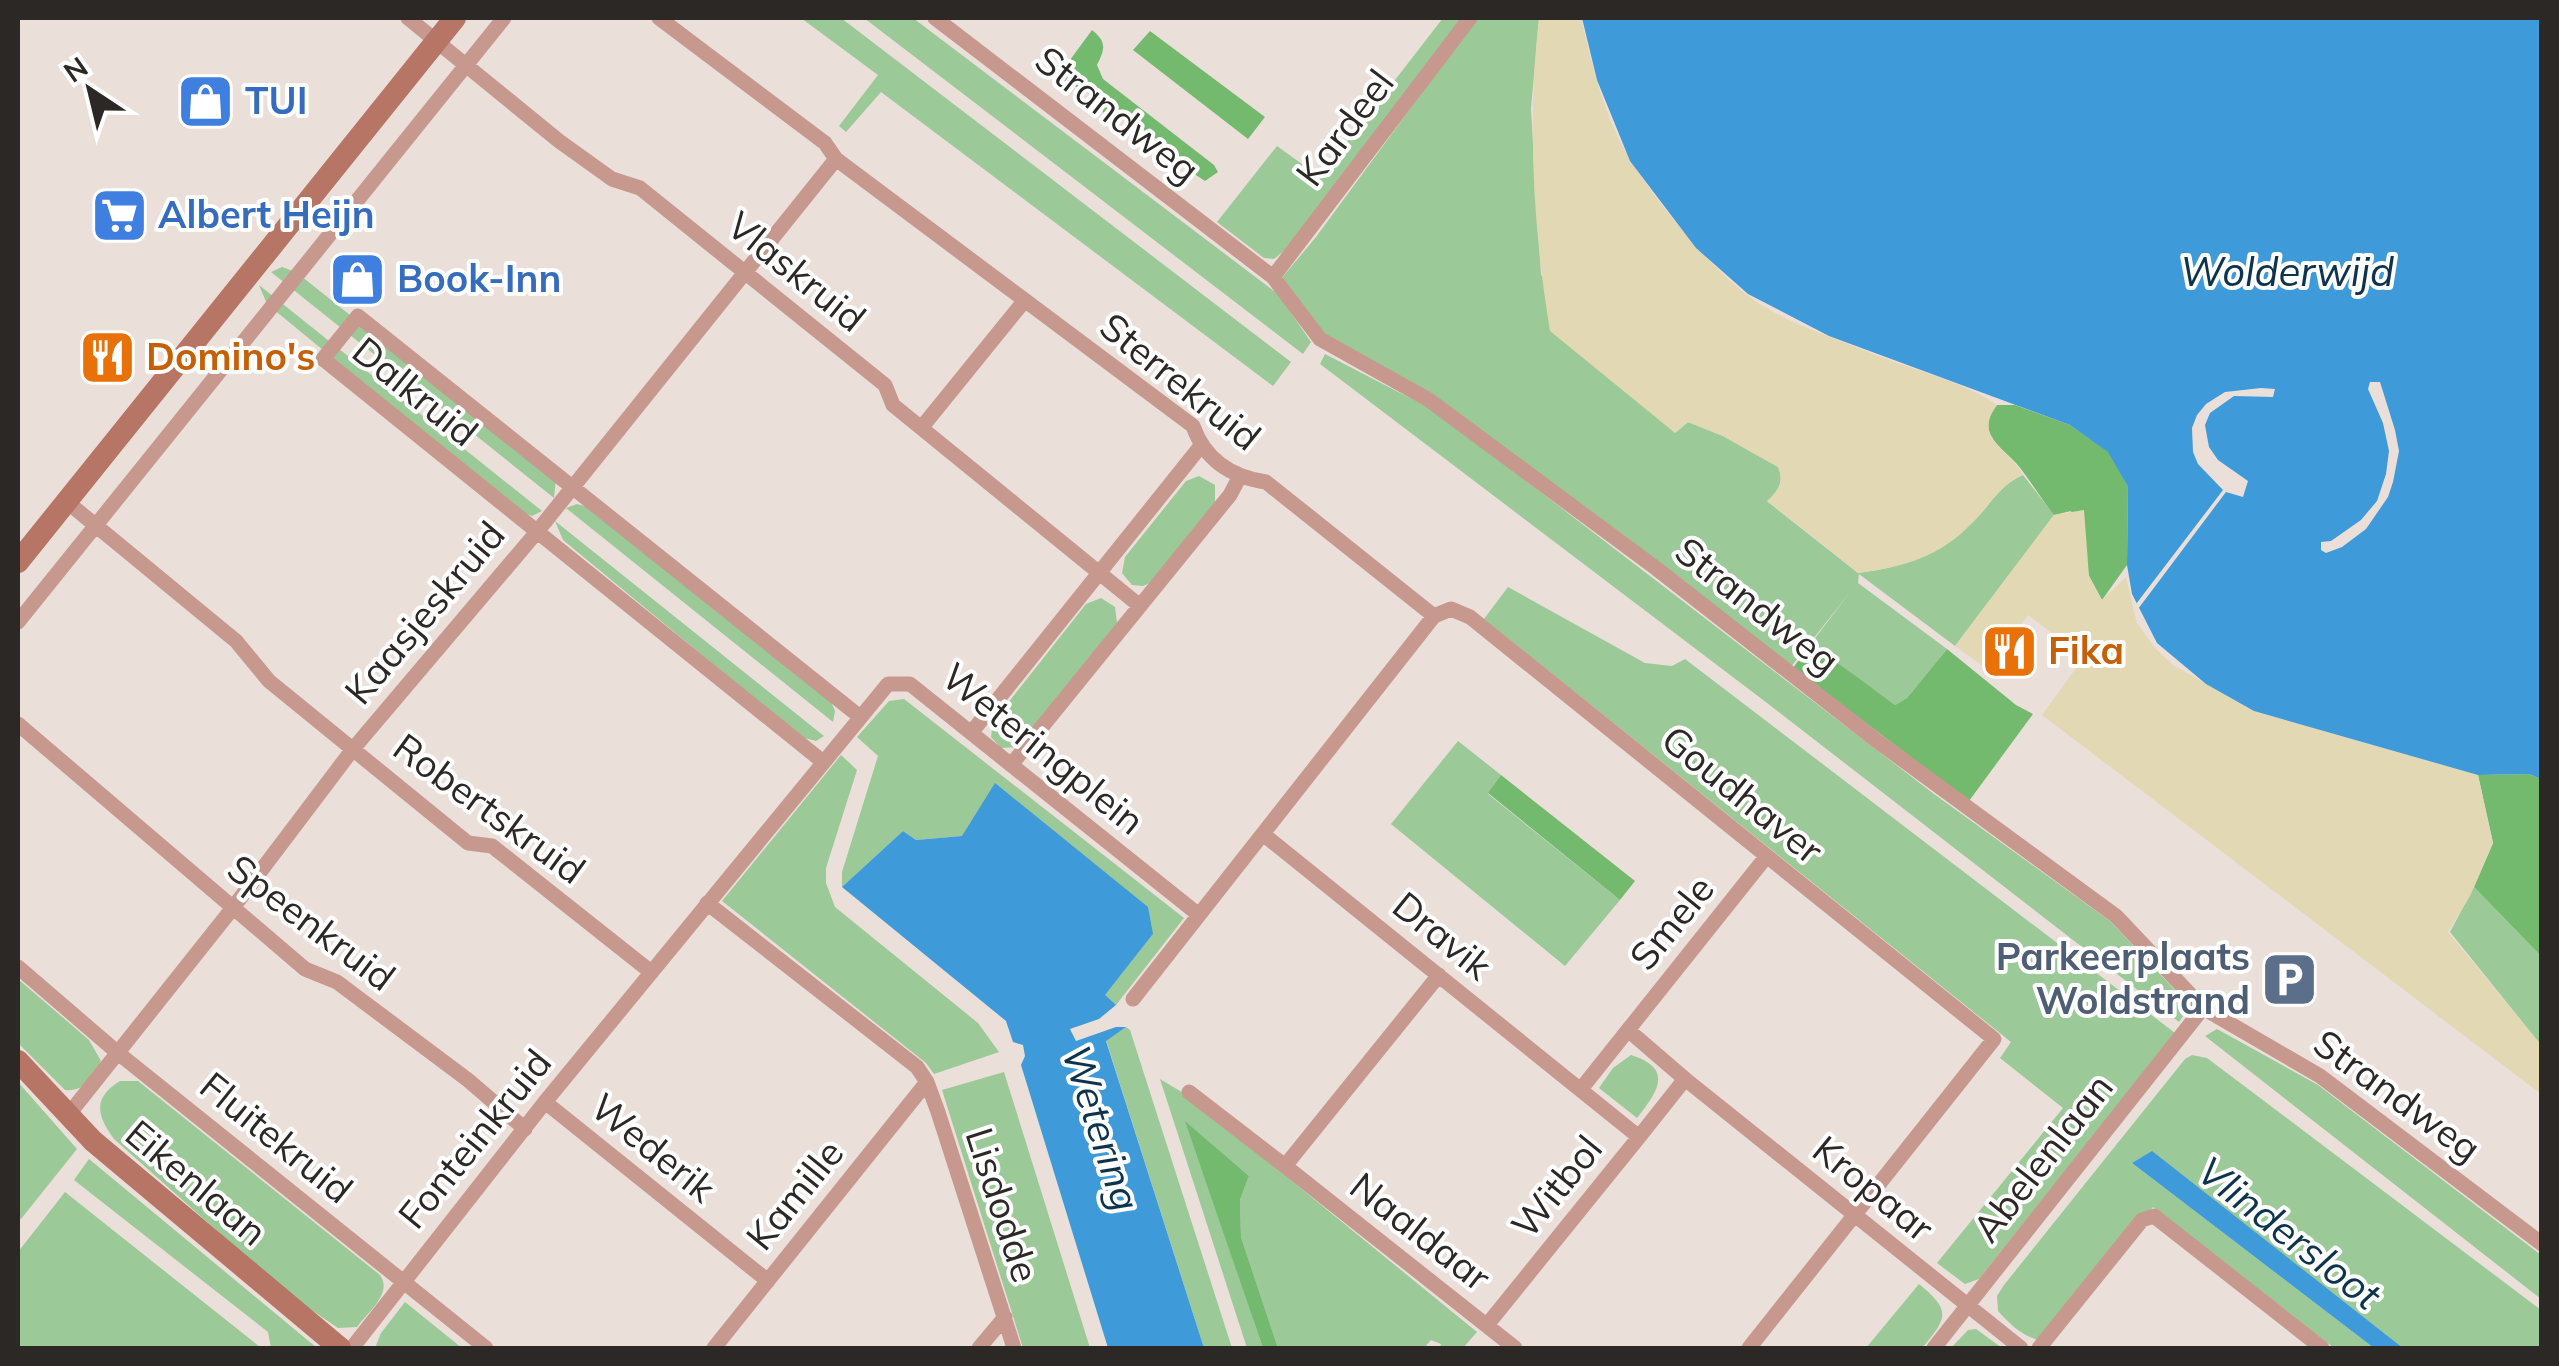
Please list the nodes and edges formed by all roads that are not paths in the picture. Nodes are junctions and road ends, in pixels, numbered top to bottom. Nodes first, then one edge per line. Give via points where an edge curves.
1 (408, 18) edge
2 (455, 18) edge
3 (504, 18) edge
4 (659, 18) edge
5 (935, 18) edge
6 (1470, 18) edge
7 (437, 40) junction
8 (466, 64) junction
9 (836, 159) junction
10 (744, 274) junction
11 (1273, 277) junction
12 (1026, 300) junction
13 (922, 428) junction
14 (1200, 448) junction
15 (1239, 478) junction
16 (573, 486) junction
17 (66, 501) junction
18 (96, 525) junction
19 (536, 532) junction
20 (18, 562) edge
21 (1099, 572) junction
22 (1140, 606) junction
23 (1434, 616) junction
24 (18, 622) edge
25 (859, 716) junction
26 (18, 724) edge
27 (970, 733) junction
28 (353, 749) junction
29 (822, 761) junction
30 (1011, 765) junction
31 (1263, 834) junction
32 (1766, 857) junction
33 (707, 904) junction
34 (232, 909) junction
35 (1199, 915) junction
36 (18, 967) edge
37 (650, 972) junction
38 (1438, 975) junction
39 (1133, 999) dead end
40 (2203, 1008) junction
41 (1628, 1030) junction
42 (118, 1052) junction
43 (18, 1061) edge
44 (1685, 1079) junction
45 (927, 1082) junction
46 (1581, 1090) junction
47 (1189, 1092) dead end
48 (544, 1102) junction
49 (70, 1114) junction
50 (524, 1129) junction
51 (1639, 1137) junction
52 (1284, 1166) junction
53 (1856, 1216) junction
54 (2542, 1244) edge
55 (402, 1281) junction
56 (768, 1281) junction
57 (1968, 1306) junction
58 (1005, 1317) junction
59 (1487, 1325) junction
60 (340, 1348) edge
61 (352, 1348) edge
62 (486, 1348) edge
63 (714, 1348) edge
64 (979, 1348) edge
65 (1014, 1348) edge
66 (1515, 1348) edge
67 (1749, 1348) edge
68 (1934, 1348) edge
69 (2021, 1348) edge
70 (2039, 1348) edge
71 (2322, 1348) edge

1 - 7 street, Vlaskruid
2 - 7 street
3 - 8 street
4 - 9 street, Sterrekruid via 824,143
5 - 11 street, Strandweg
6 - 11 street, Kardeel
7 - 8 street, Vlaskruid
7 - 17 street
8 - 10 street, Vlaskruid via 612,179 640,188
8 - 18 street
9 - 10 street, Kaasjeskruid
9 - 12 street, Sterrekruid
10 - 13 street, Vlaskruid via 885,385 893,405
10 - 16 street, Kaasjeskruid
11 - 40 street, Strandweg via 1320,339 1429,400 2116,916
12 - 13 street
12 - 14 street, Sterrekruid via 1193,426
13 - 21 street, Vlaskruid
14 - 15 street, Sterrekruid
14 - 21 street
15 - 22 street
15 - 23 street, Sterrekruid via 1266,482
16 - 19 street, Kaasjeskruid
16 - 19 street, Dalkruid via 358,316 339,337 323,359
16 - 25 street, Dalkruid
17 - 18 street, Robertskruid
17 - 20 street
18 - 24 street
18 - 28 street, Robertskruid
19 - 28 street, Kaasjeskruid
19 - 29 street, Dalkruid
21 - 22 street, Vlaskruid
21 - 27 street
22 - 30 street
23 - 31 street
23 - 32 street, Goudhaver via 1451,609 1470,617
25 - 27 street, Weteringplein via 888,684 910,684
25 - 29 street, Weteringplein
26 - 34 street, Speenkruid
27 - 30 street, Weteringplein
28 - 34 street, Kaasjeskruid
28 - 37 street, Robertskruid via 468,843 492,846
29 - 33 street, Weteringplein
30 - 35 street, Weteringplein
31 - 35 street
31 - 38 street, Dravik
32 - 41 street, Smele
32 - 53 street, Goudhaver via 1994,1040
33 - 37 street, Weteringplein
33 - 45 street via 917,1067
34 - 42 street, Kaasjeskruid
34 - 50 street, Speenkruid via 305,969 336,982 468,1080
35 - 39 street
36 - 42 street, Fluitekruid
37 - 48 street, Fonteinkruid
38 - 46 street, Dravik
38 - 52 street
40 - 54 street, Strandweg via 2320,1076
40 - 57 street, Abelenlaan
41 - 44 street, Kropaar
41 - 46 street, Smele
42 - 49 street, Kaasjeskruid
42 - 55 street, Fluitekruid
43 - 49 street, Eikenlaan
44 - 51 street, Witbol
44 - 53 street, Kropaar
45 - 56 street, Kamille
45 - 58 street, Lisdodde
46 - 51 street, Dravik
47 - 52 street, Naaldaar
48 - 50 street, Fonteinkruid
48 - 56 street, Wederik
49 - 60 street, Eikenlaan via 93,1141
50 - 55 street, Fonteinkruid
51 - 59 street, Witbol
52 - 59 street, Naaldaar
53 - 57 street, Kropaar
53 - 67 street, Goudhaver
55 - 61 street, Fonteinkruid
55 - 62 street, Fluitekruid
56 - 63 street, Kamille
57 - 68 street, Abelenlaan
57 - 69 street, Kropaar
58 - 64 street
58 - 65 street, Lisdodde
59 - 66 street, Naaldaar
70 - 71 street via 2142,1220 2154,1216

